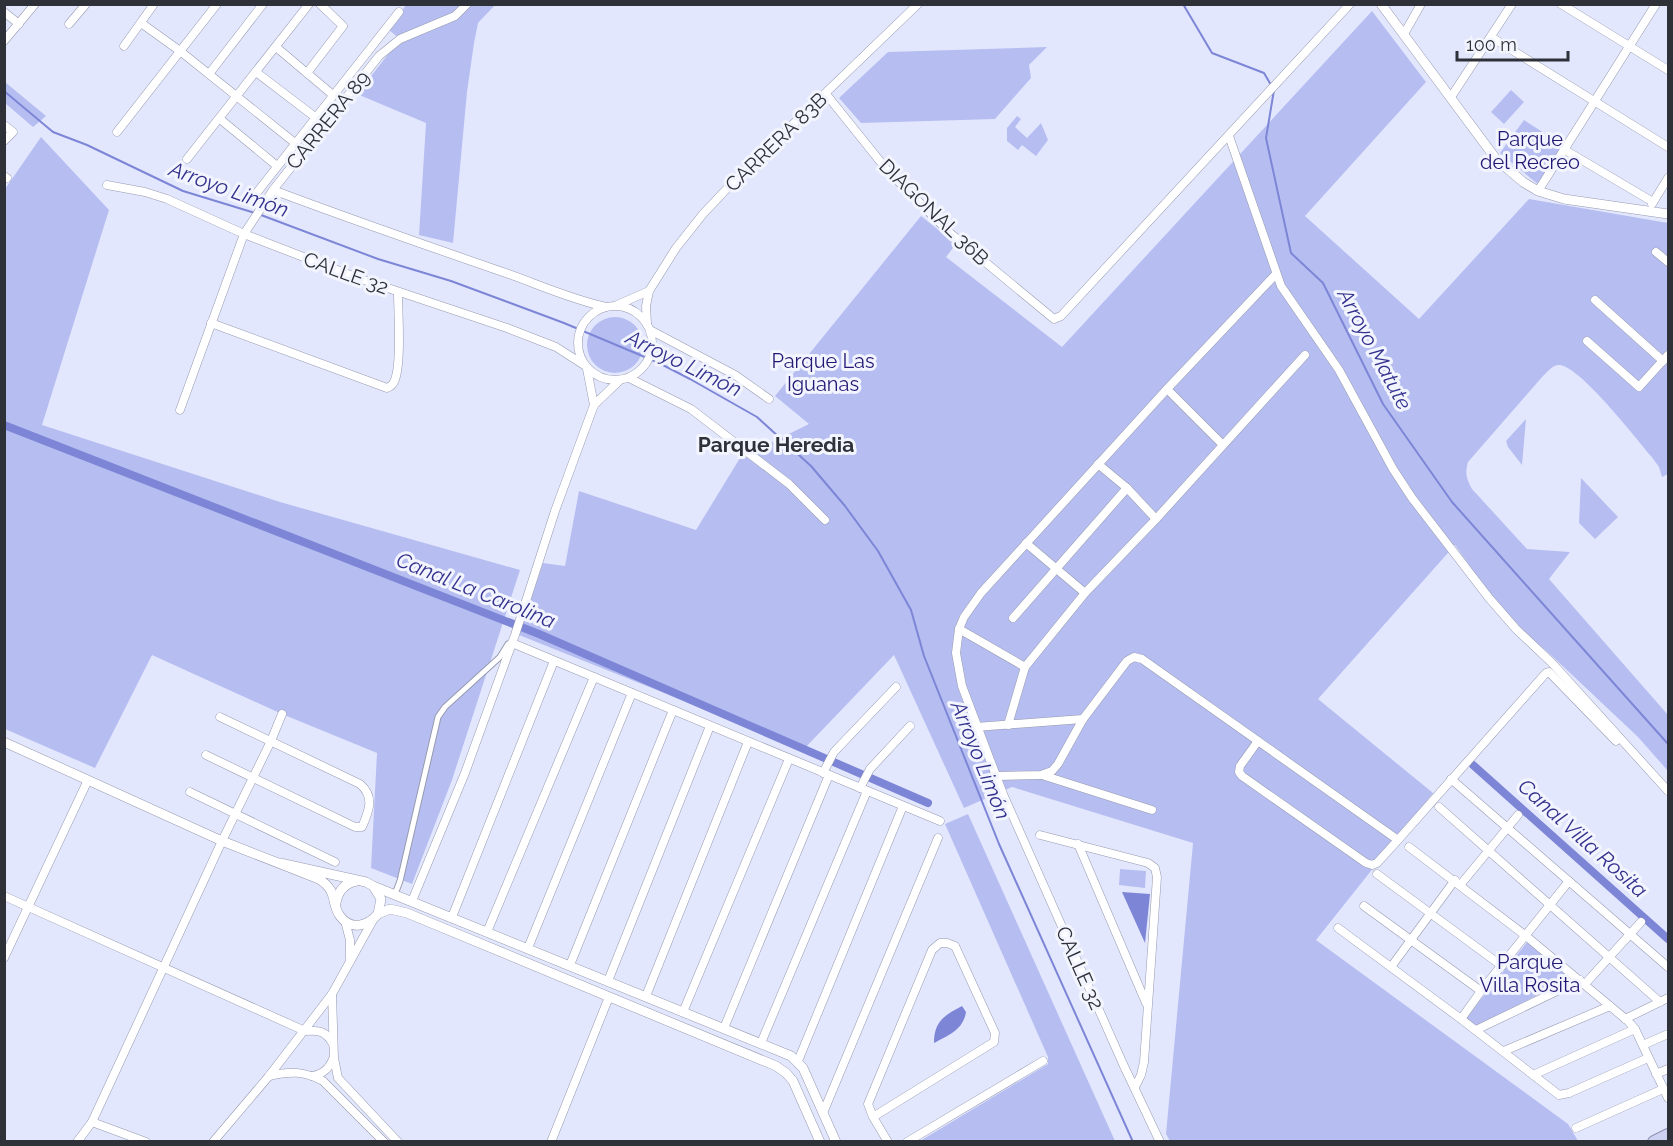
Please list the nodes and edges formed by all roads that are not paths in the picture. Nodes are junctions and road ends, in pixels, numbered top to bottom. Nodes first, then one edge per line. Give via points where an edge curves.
1 (35, 4) edge
2 (86, 4) edge
3 (154, 4) edge
4 (218, 4) edge
5 (263, 4) edge
6 (309, 4) edge
7 (320, 4) edge
8 (467, 4) edge
9 (918, 4) edge
10 (1350, 4) edge
11 (1381, 4) edge
12 (1421, 4) edge
13 (1512, 4) edge
14 (1561, 4) edge
15 (1656, 4) edge
16 (4, 12) edge
17 (399, 12) dead end
18 (141, 23) junction
19 (19, 24) junction
20 (69, 24) dead end
21 (1404, 34) junction
22 (1491, 37) junction
23 (4, 41) edge
24 (124, 46) dead end
25 (1630, 46) junction
26 (276, 47) junction
27 (180, 51) junction
28 (1668, 70) edge
29 (256, 72) junction
30 (307, 73) junction
31 (209, 74) junction
32 (333, 94) junction
33 (826, 94) junction
34 (237, 97) junction
35 (1451, 97) junction
36 (1595, 101) junction
37 (315, 117) junction
38 (220, 119) junction
39 (4, 125) edge
40 (117, 132) dead end
41 (1229, 136) junction
42 (4, 141) edge
43 (295, 143) junction
44 (1668, 147) edge
45 (1565, 150) junction
46 (187, 159) dead end
47 (278, 166) junction
48 (1668, 178) edge
49 (107, 185) dead end
50 (1538, 190) junction
51 (270, 193) junction
52 (251, 200) dead end
53 (1653, 202) junction
54 (1647, 211) junction
55 (1668, 214) edge
56 (246, 232) junction
57 (1656, 252) dead end
58 (1668, 262) edge
59 (1276, 274) junction
60 (649, 291) junction
61 (398, 292) junction
62 (1595, 300) dead end
63 (615, 306) junction
64 (606, 307) junction
65 (211, 323) junction
66 (648, 327) junction
67 (1587, 341) dead end
68 (1305, 354) dead end
69 (1666, 358) edge
70 (585, 367) junction
71 (629, 378) junction
72 (620, 380) junction
73 (1167, 389) junction
74 (769, 399) dead end
75 (594, 405) junction
76 (180, 410) dead end
77 (1223, 445) junction
78 (1098, 464) junction
79 (1127, 488) junction
80 (1156, 519) junction
81 (825, 520) dead end
82 (1026, 543) junction
83 (1056, 568) junction
84 (1085, 593) junction
85 (1012, 618) dead end
86 (959, 629) junction
87 (513, 639) junction
88 (554, 661) junction
89 (1025, 667) junction
90 (594, 677) junction
91 (896, 687) dead end
92 (632, 693) junction
93 (673, 710) junction
94 (282, 714) dead end
95 (220, 717) dead end
96 (1083, 719) junction
97 (1008, 725) junction
98 (710, 726) junction
99 (910, 726) dead end
100 (976, 727) junction
101 (4, 741) edge
102 (271, 741) junction
103 (1257, 741) junction
104 (748, 742) junction
105 (1626, 745) junction
106 (206, 755) dead end
107 (789, 759) junction
108 (826, 774) junction
109 (1041, 775) junction
110 (996, 776) junction
111 (253, 778) junction
112 (1451, 778) junction
113 (88, 780) junction
114 (864, 789) junction
115 (1668, 791) edge
116 (190, 792) dead end
117 (903, 806) junction
118 (1439, 807) dead end
119 (1152, 810) dead end
120 (1518, 814) dead end
121 (235, 815) junction
122 (940, 821) dead end
123 (1508, 827) junction
124 (1040, 835) dead end
125 (938, 838) dead end
126 (1398, 840) junction
127 (222, 841) junction
128 (1078, 844) junction
129 (1409, 847) dead end
130 (1488, 851) junction
131 (335, 862) dead end
132 (280, 863) junction
133 (1377, 874) dead end
134 (359, 881) junction
135 (1569, 881) junction
136 (1458, 882) junction
137 (373, 886) junction
138 (395, 894) junction
139 (4, 896) edge
140 (412, 901) junction
141 (336, 903) junction
142 (1364, 906) dead end
143 (1550, 906) junction
144 (28, 907) junction
145 (1430, 914) junction
146 (376, 917) junction
147 (452, 917) junction
148 (345, 921) junction
149 (1641, 922) dead end
150 (1338, 928) dead end
151 (487, 932) junction
152 (1631, 933) junction
153 (1526, 936) junction
154 (1411, 940) junction
155 (528, 948) junction
156 (4, 958) edge
157 (1609, 958) junction
158 (350, 959) junction
159 (570, 965) junction
160 (1502, 966) junction
161 (1391, 967) junction
162 (1668, 967) edge
163 (164, 969) junction
164 (608, 981) junction
165 (1582, 982) junction
166 (1481, 991) junction
167 (332, 994) junction
168 (646, 996) junction
169 (609, 997) junction
170 (1668, 998) edge
171 (1660, 1002) junction
172 (1147, 1006) junction
173 (1610, 1006) junction
174 (683, 1012) junction
175 (701, 1019) junction
176 (1461, 1019) junction
177 (1625, 1019) junction
178 (724, 1028) junction
179 (1635, 1029) junction
180 (1476, 1030) junction
181 (305, 1031) junction
182 (695, 1033) junction
183 (1668, 1035) edge
184 (761, 1043) junction
185 (333, 1044) junction
186 (1643, 1045) junction
187 (1504, 1052) junction
188 (334, 1058) junction
189 (1648, 1058) junction
190 (798, 1061) junction
191 (1043, 1061) dead end
192 (1668, 1069) edge
193 (1656, 1074) junction
194 (1533, 1075) junction
195 (269, 1076) junction
196 (312, 1076) junction
197 (1135, 1088) junction
198 (1663, 1089) junction
199 (1668, 1098) edge
200 (824, 1113) junction
201 (873, 1116) junction
202 (92, 1122) junction
203 (1576, 1128) dead end
204 (1668, 1135) edge
205 (77, 1142) edge
206 (146, 1142) edge
207 (213, 1142) edge
208 (384, 1142) edge
209 (398, 1142) edge
210 (551, 1142) edge
211 (820, 1142) edge
212 (836, 1142) edge
213 (888, 1142) edge
214 (907, 1142) edge
215 (1160, 1142) edge
216 (1654, 1142) edge

1 - 19 street
2 - 20 street
3 - 18 street
4 - 27 street
5 - 31 street
6 - 26 street
7 - 30 street via 343,26
8 - 51 street, CARRERA 89 via 455,16 400,39 379,56
9 - 33 street, CARRERA 83B
10 - 41 street
11 - 21 street
12 - 21 street
13 - 22 street
14 - 25 street
15 - 25 street
16 - 19 street
17 - 32 street
18 - 24 street
18 - 27 street
19 - 23 street
21 - 35 street
22 - 35 street
22 - 36 street
25 - 28 street
25 - 36 street
26 - 29 street
26 - 30 street
27 - 31 street
27 - 40 street
29 - 34 street
29 - 37 street
30 - 32 street
31 - 34 street
32 - 37 street
33 - 41 street, DIAGONAL 36B via 887,170 942,225 1054,319
33 - 60 street, CARRERA 83B via 711,205 676,248
34 - 38 street
34 - 43 street
35 - 50 street via 1496,159
36 - 44 street
36 - 45 street
37 - 43 street
38 - 46 street
38 - 47 street
39 - 42 street via 13,132
41 - 59 street
43 - 47 street
45 - 50 street
45 - 53 street
47 - 52 street
48 - 53 street
49 - 56 street, CALLE 32 via 145,192
50 - 54 street via 1564,199
51 - 56 street, CARRERA 89
51 - 64 street
53 - 54 street
54 - 55 street
56 - 61 street, CALLE 32
56 - 65 street, CARRERA 89
57 - 58 street
59 - 73 street
59 - 105 street via 1339,370 1412,498 1496,606
60 - 63 street
60 - 66 street, CARRERA 83B
61 - 65 street via 395,380 387,388
61 - 70 street, CALLE 32 via 556,347
62 - 69 street
63 - 64 street
63 - 66 street via 633,311
64 - 70 street via 586,319 577,339
65 - 76 street, CARRERA 89
66 - 71 street via 651,351 644,367
66 - 74 street via 735,375
67 - 69 street via 1639,387
68 - 77 street
70 - 72 street via 602,379
70 - 75 street
71 - 72 street
71 - 81 street via 691,409 789,484
72 - 75 street
73 - 77 street
73 - 78 street
75 - 87 street
77 - 80 street
78 - 79 street
78 - 82 street
79 - 80 street
79 - 83 street
80 - 84 street
82 - 83 street
82 - 86 street via 981,593
83 - 84 street
83 - 85 street
84 - 89 street
86 - 89 street
86 - 100 street, CALLE 32 via 956,653
87 - 88 street
87 - 138 street via 500,657 438,717
87 - 140 street via 465,773
88 - 90 street
88 - 147 street
89 - 97 street
90 - 92 street
90 - 151 street
91 - 108 street via 834,752
92 - 93 street
92 - 155 street
93 - 98 street
93 - 159 street
94 - 102 street
95 - 102 street
96 - 97 street
96 - 103 street via 1134,657
96 - 109 street via 1058,764
97 - 100 street
98 - 104 street
98 - 164 street
99 - 114 street via 870,769
100 - 110 street, CALLE 32
101 - 113 street
102 - 111 street
102 - 111 street via 368,790 370,797 362,827
103 - 126 street
103 - 126 street via 1240,766 1242,776 1366,863 1377,862
104 - 107 street
104 - 168 street
105 - 112 street via 1617,742 1549,672
105 - 115 street
106 - 111 street
107 - 108 street
107 - 174 street
108 - 114 street
108 - 178 street
109 - 110 street
109 - 119 street
110 - 197 street, CALLE 32
111 - 121 street
112 - 123 street
112 - 126 street
113 - 127 street
113 - 144 street
114 - 117 street
114 - 184 street
116 - 121 street
117 - 122 street
117 - 190 street
118 - 130 street
120 - 123 street
121 - 127 street
121 - 131 street
123 - 130 street
123 - 135 street
124 - 128 street
125 - 200 street
127 - 132 street
127 - 163 street
128 - 172 street
128 - 172 street via 1155,867
129 - 136 street
130 - 136 street
130 - 143 street
132 - 134 street
132 - 141 street via 326,884
133 - 145 street
134 - 137 street
134 - 141 street via 341,890
135 - 143 street
135 - 152 street
136 - 145 street
136 - 153 street
137 - 138 street
137 - 146 street via 381,899
138 - 140 street
139 - 144 street
140 - 147 street
141 - 148 street
142 - 154 street
143 - 153 street
143 - 157 street
144 - 156 street
144 - 163 street
145 - 154 street
145 - 160 street
146 - 148 street via 359,925
146 - 158 street
146 - 169 street via 386,909 400,910
147 - 151 street
148 - 158 street
149 - 152 street
150 - 161 street
151 - 155 street
152 - 157 street
152 - 162 street
153 - 160 street
153 - 165 street
154 - 161 street
154 - 166 street
155 - 159 street
157 - 165 street
157 - 171 street
158 - 167 street
159 - 164 street
160 - 166 street
161 - 176 street
163 - 181 street
163 - 202 street
164 - 168 street
165 - 173 street
165 - 180 street
166 - 176 street
167 - 181 street
167 - 185 street
168 - 174 street
169 - 182 street
169 - 210 street
170 - 171 street
171 - 177 street
172 - 197 street via 1144,1062
173 - 177 street
173 - 187 street
174 - 175 street
175 - 178 street
175 - 182 street
176 - 180 street
177 - 179 street
178 - 184 street
179 - 186 street
179 - 194 street
180 - 187 street
181 - 185 street via 321,1031
181 - 195 street
182 - 211 street via 786,1073
183 - 186 street
184 - 190 street
185 - 188 street
186 - 189 street
187 - 194 street
188 - 196 street via 323,1072
188 - 209 street via 338,1078
189 - 193 street
189 - 194 street via 1564,1095
190 - 200 street
191 - 214 street
192 - 193 street
193 - 198 street
195 - 196 street via 291,1071
195 - 207 street
196 - 208 street via 322,1081
197 - 215 street, CALLE 32
198 - 199 street
198 - 203 street
200 - 212 street
201 - 201 street via 994,1042 995,1033 953,944 940,943 932,950 868,1104
201 - 213 street
202 - 205 street
202 - 206 street
204 - 216 highway

